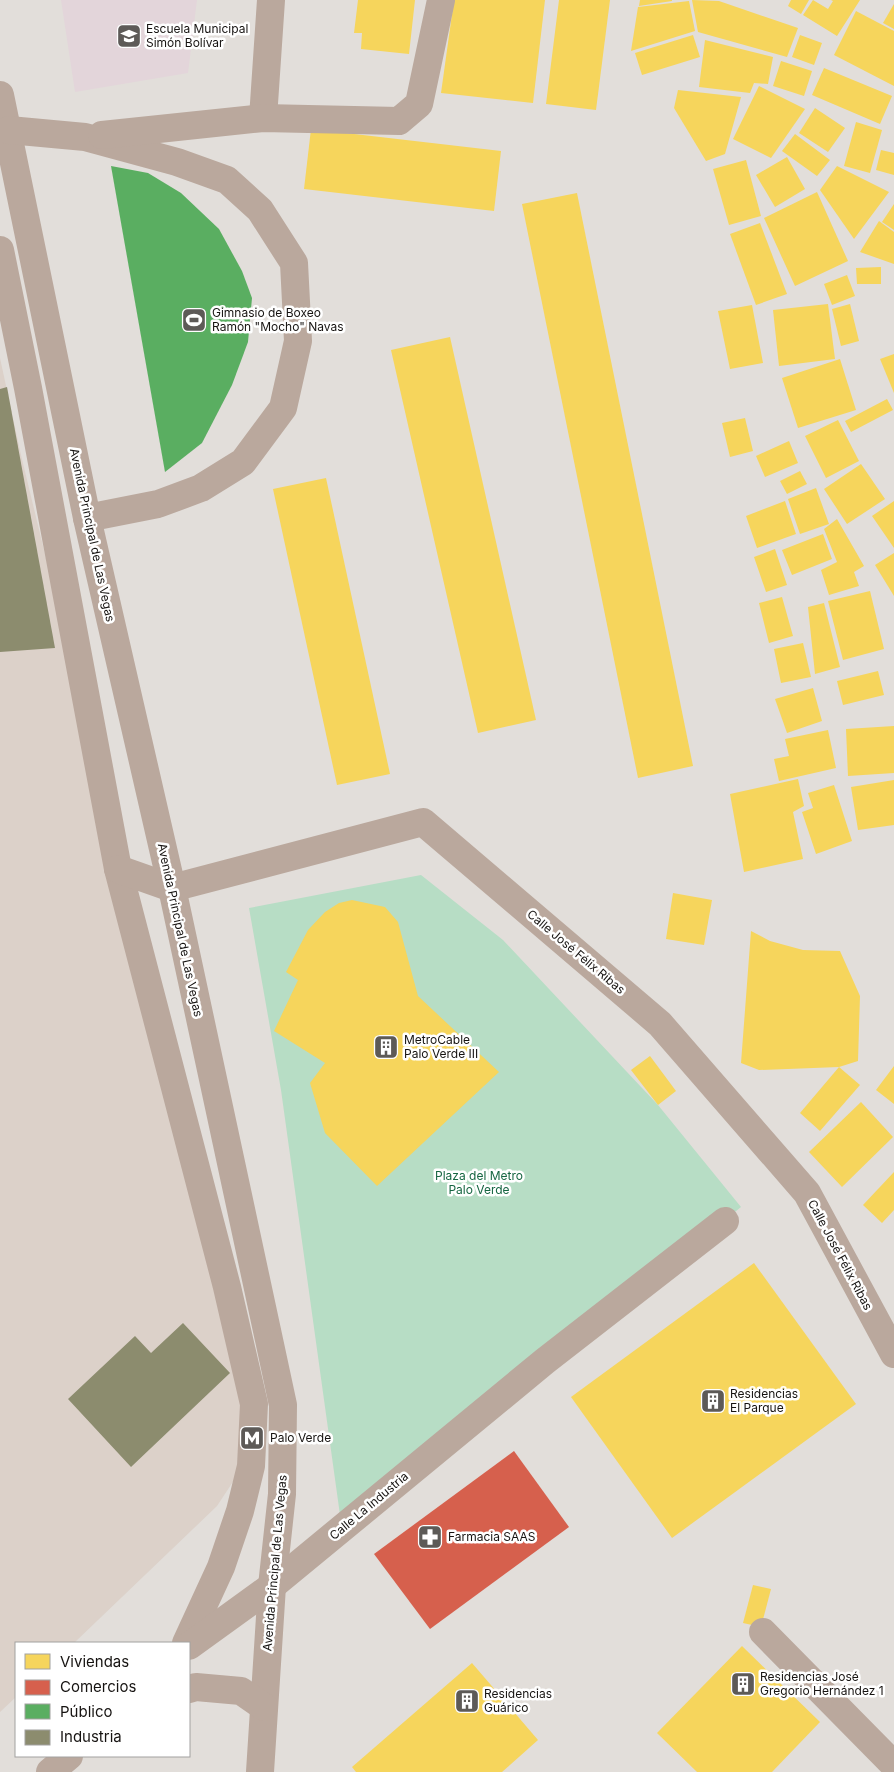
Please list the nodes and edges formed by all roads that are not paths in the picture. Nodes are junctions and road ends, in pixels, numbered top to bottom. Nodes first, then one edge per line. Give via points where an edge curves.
1 (271, 0) edge
2 (440, 0) edge
3 (0, 95) edge
4 (263, 118) junction
5 (9, 130) junction
6 (85, 137) junction
7 (0, 250) edge
8 (87, 518) junction
9 (118, 869) junction
10 (172, 888) junction
11 (725, 1221) dead end
12 (894, 1354) edge
13 (272, 1586) junction
14 (763, 1632) dead end
15 (186, 1642) edge
16 (190, 1645) edge
17 (190, 1689) edge
18 (264, 1707) junction
19 (68, 1757) edge
20 (894, 1764) edge
21 (50, 1772) edge
22 (260, 1772) edge

1 - 4 street
2 - 4 street via 419,104 399,122
3 - 5 street, Avenida Principal de Las Vegas
4 - 6 street
5 - 6 street
5 - 8 street, Avenida Principal de Las Vegas
6 - 8 street via 177,162 227,180 260,210 294,263 298,341 283,408 243,462 201,488 167,501
7 - 9 street
8 - 10 street, Avenida Principal de Las Vegas
9 - 10 street
9 - 15 street via 227,1287 254,1404 251,1466 240,1511 222,1567
10 - 12 street, Calle José Félix Ribas via 423,822 660,1024 806,1193
10 - 13 street, Avenida Principal de Las Vegas via 283,1405 282,1494
11 - 13 street, Calle La Industria via 544,1360
13 - 16 street, Calle La Industria
13 - 18 street, Avenida Principal de Las Vegas
14 - 20 street
17 - 18 street via 241,1691
18 - 22 street, Avenida Principal de Las Vegas
19 - 21 street

